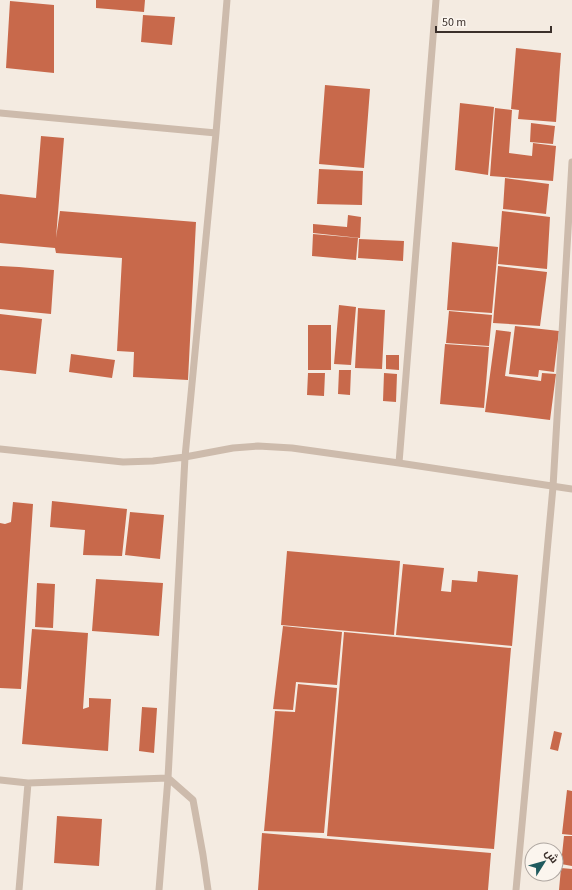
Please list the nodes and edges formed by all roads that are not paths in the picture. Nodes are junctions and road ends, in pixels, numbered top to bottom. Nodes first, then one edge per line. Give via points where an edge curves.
1 (227, 0) edge
2 (436, 0) edge
3 (0, 113) edge
4 (216, 133) junction
5 (572, 162) edge
6 (0, 449) edge
7 (185, 457) junction
8 (399, 463) junction
9 (553, 487) junction
10 (572, 489) edge
11 (168, 778) junction
12 (0, 780) edge
13 (28, 783) junction
14 (19, 890) edge
15 (159, 890) edge
16 (208, 890) edge
17 (516, 890) edge

1 - 4 lane
2 - 8 lane
3 - 4 lane
4 - 7 lane
5 - 9 lane
6 - 7 lane via 123,462
7 - 8 lane via 217,450 258,446 292,448
7 - 11 lane
8 - 9 lane
9 - 10 lane
9 - 17 lane
11 - 13 lane
11 - 15 lane
11 - 16 lane via 193,800
12 - 13 lane
13 - 14 lane

